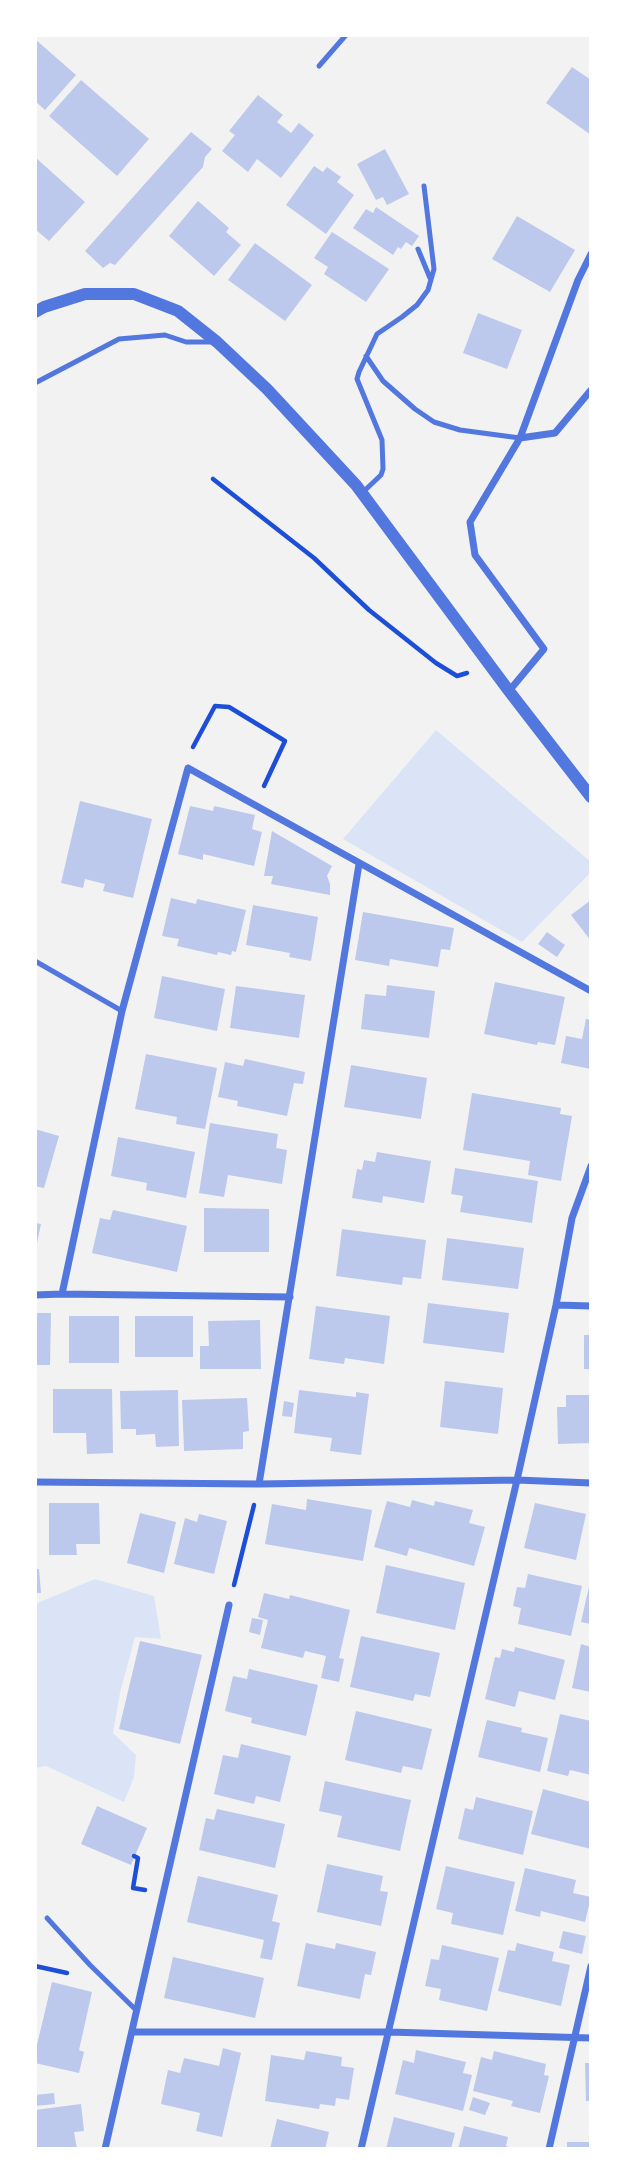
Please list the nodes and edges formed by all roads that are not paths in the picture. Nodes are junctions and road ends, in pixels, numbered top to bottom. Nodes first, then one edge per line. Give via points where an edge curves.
1 (346, 35) edge
2 (319, 66) dead end
3 (424, 186) dead end
4 (418, 249) dead end
5 (591, 254) edge
6 (430, 281) junction
7 (35, 312) edge
8 (217, 342) junction
9 (366, 356) junction
10 (35, 383) edge
11 (591, 390) edge
12 (520, 438) junction
13 (362, 493) junction
14 (509, 691) junction
15 (591, 797) edge
16 (359, 864) junction
17 (35, 961) edge
18 (591, 991) edge
19 (122, 1011) junction
20 (591, 1166) edge
21 (62, 1294) junction
22 (35, 1295) edge
23 (290, 1297) junction
24 (556, 1305) junction
25 (591, 1306) edge
26 (517, 1480) junction
27 (35, 1482) edge
28 (591, 1483) edge
29 (259, 1484) junction
30 (229, 1605) road end
31 (47, 1918) dead end
32 (591, 1966) edge
33 (137, 2011) junction
34 (133, 2032) junction
35 (389, 2032) junction
36 (574, 2038) junction
37 (591, 2038) edge
38 (105, 2149) edge
39 (361, 2149) edge
40 (549, 2149) edge

1 - 2 lane
3 - 6 lane via 434,269
4 - 6 lane
5 - 12 street
6 - 9 lane via 416,305 377,334
7 - 8 street via 85,294 134,294 178,311
8 - 10 lane via 186,342 165,335 119,339
8 - 13 street via 267,389
9 - 12 lane via 383,381 434,422
9 - 13 lane via 357,379 382,440 383,469
11 - 12 street via 555,433
12 - 14 street via 470,522 475,555 544,649
13 - 14 street
14 - 15 street
16 - 18 street
16 - 19 street via 188,768
16 - 23 street
17 - 19 lane
19 - 21 street
20 - 24 street via 572,1218
21 - 22 street
21 - 23 street
23 - 29 street
24 - 25 street
24 - 26 street
26 - 28 street
26 - 29 street
26 - 35 street
27 - 29 street
30 - 33 street
31 - 33 lane
32 - 36 street
33 - 34 street
34 - 35 street
34 - 38 street
35 - 36 street
35 - 39 street
36 - 37 street
36 - 40 street

